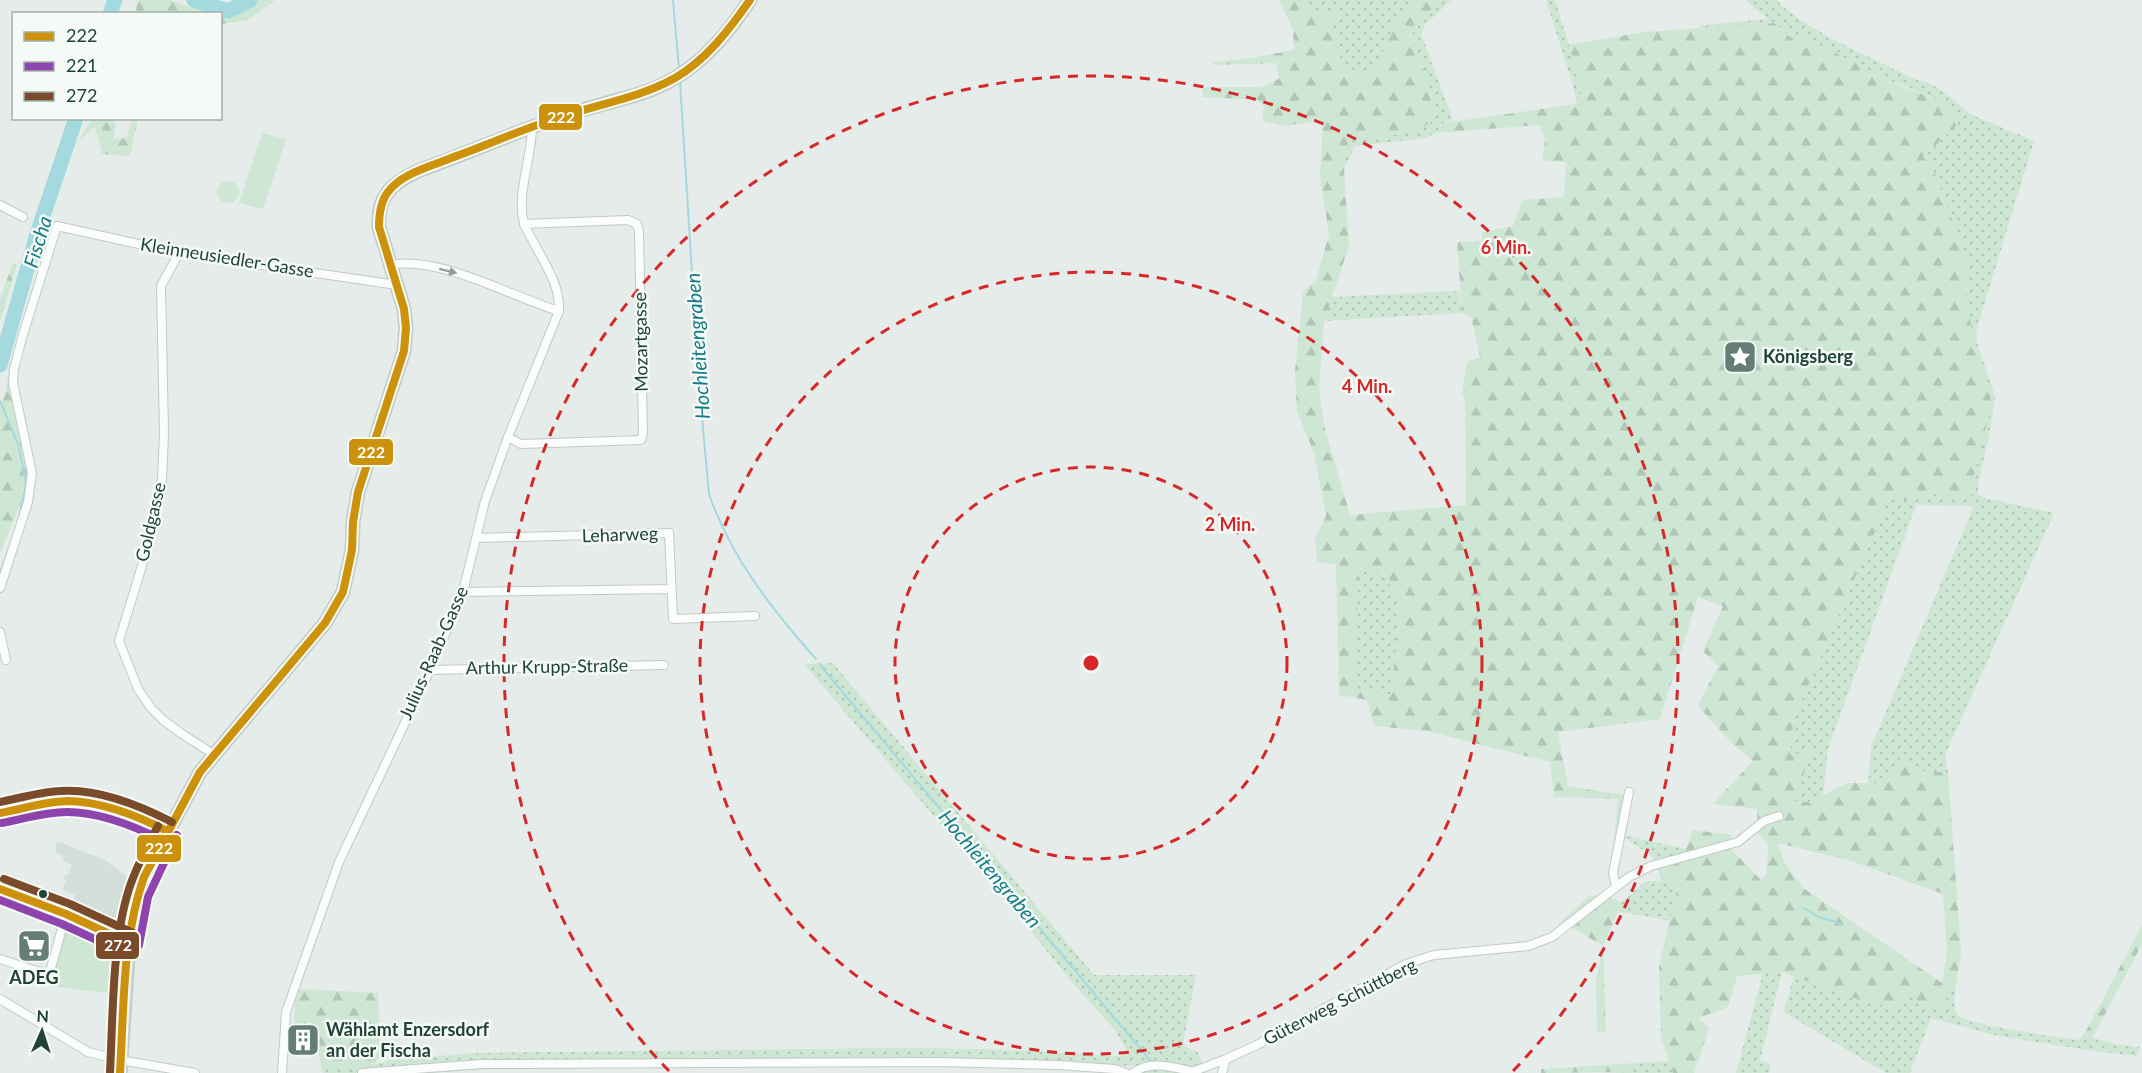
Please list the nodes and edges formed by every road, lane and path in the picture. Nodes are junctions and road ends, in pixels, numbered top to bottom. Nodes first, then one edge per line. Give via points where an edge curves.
1 (750, 0) edge
2 (532, 127) junction
3 (0, 205) edge
4 (23, 217) dead end
5 (524, 224) junction
6 (179, 253) junction
7 (390, 265) junction
8 (397, 285) junction
9 (559, 311) junction
10 (508, 437) junction
11 (476, 538) junction
12 (0, 588) edge
13 (672, 589) junction
14 (464, 592) junction
15 (754, 616) dead end
16 (0, 632) edge
17 (6, 660) dead end
18 (664, 664) dead end
19 (430, 670) junction
20 (213, 754) junction
21 (1629, 792) dead end
22 (0, 813) edge
23 (1779, 816) dead end
24 (167, 831) junction
25 (1616, 887) junction
26 (0, 889) edge
27 (66, 914) junction
28 (129, 943) junction
29 (0, 959) edge
30 (0, 999) edge
31 (1226, 1059) junction
32 (120, 1067) edge
33 (1196, 1072) edge
34 (195, 1073) edge
35 (282, 1073) edge
36 (362, 1073) edge
37 (1126, 1073) edge
38 (1133, 1073) edge
39 (1222, 1073) edge

1 - 2 main road via 718,44 679,76 642,93
2 - 5 street, Julius-Raab-Gasse via 522,204
2 - 7 main road via 418,171 389,189 378,213
3 - 4 street
5 - 9 street, Julius-Raab-Gasse via 556,283
5 - 10 street, Mozartgasse via 628,220 637,224 643,433 641,440 521,444
6 - 8 street, Kleinneusiedler-Gasse
6 - 12 street, Kleinneusiedler-Gasse via 57,226 14,369 13,383 32,473 28,502
6 - 20 street, Goldgasse via 161,286 162,480 145,556 119,641 138,688 151,708 162,720
7 - 8 main road
7 -> 9 street via 414,262 473,278
8 - 20 main road via 404,309 404,351 358,492 352,550 342,592 325,623
9 - 10 street, Julius-Raab-Gasse
10 - 11 street, Julius-Raab-Gasse
11 - 13 street, Leharweg via 669,533
11 - 14 street, Julius-Raab-Gasse
13 - 14 street
13 - 15 street, Leharweg via 673,619
14 - 19 street, Julius-Raab-Gasse
16 - 17 street
18 - 19 street, Arthur Krupp-Straße
19 - 35 street, Julius-Raab-Gasse via 339,862 286,1012
20 - 24 main road
21 - 25 street via 1613,873
22 - 24 street via 70,801 152,822
23 - 25 street, Güterweg Schüttberg via 1738,842 1651,866
24 - 28 main road via 138,894
25 - 31 street, Güterweg Schüttberg via 1552,937 1528,946 1434,955 1406,964
26 - 27 street
27 - 28 street
27 - 29 street via 49,975
28 - 32 main road
30 - 32 street
31 - 33 street, Güterweg Schüttberg
31 - 39 street
32 - 34 street
33 - 38 street via 1160,1065
36 - 37 street via 482,1064 939,1062 1058,1065

